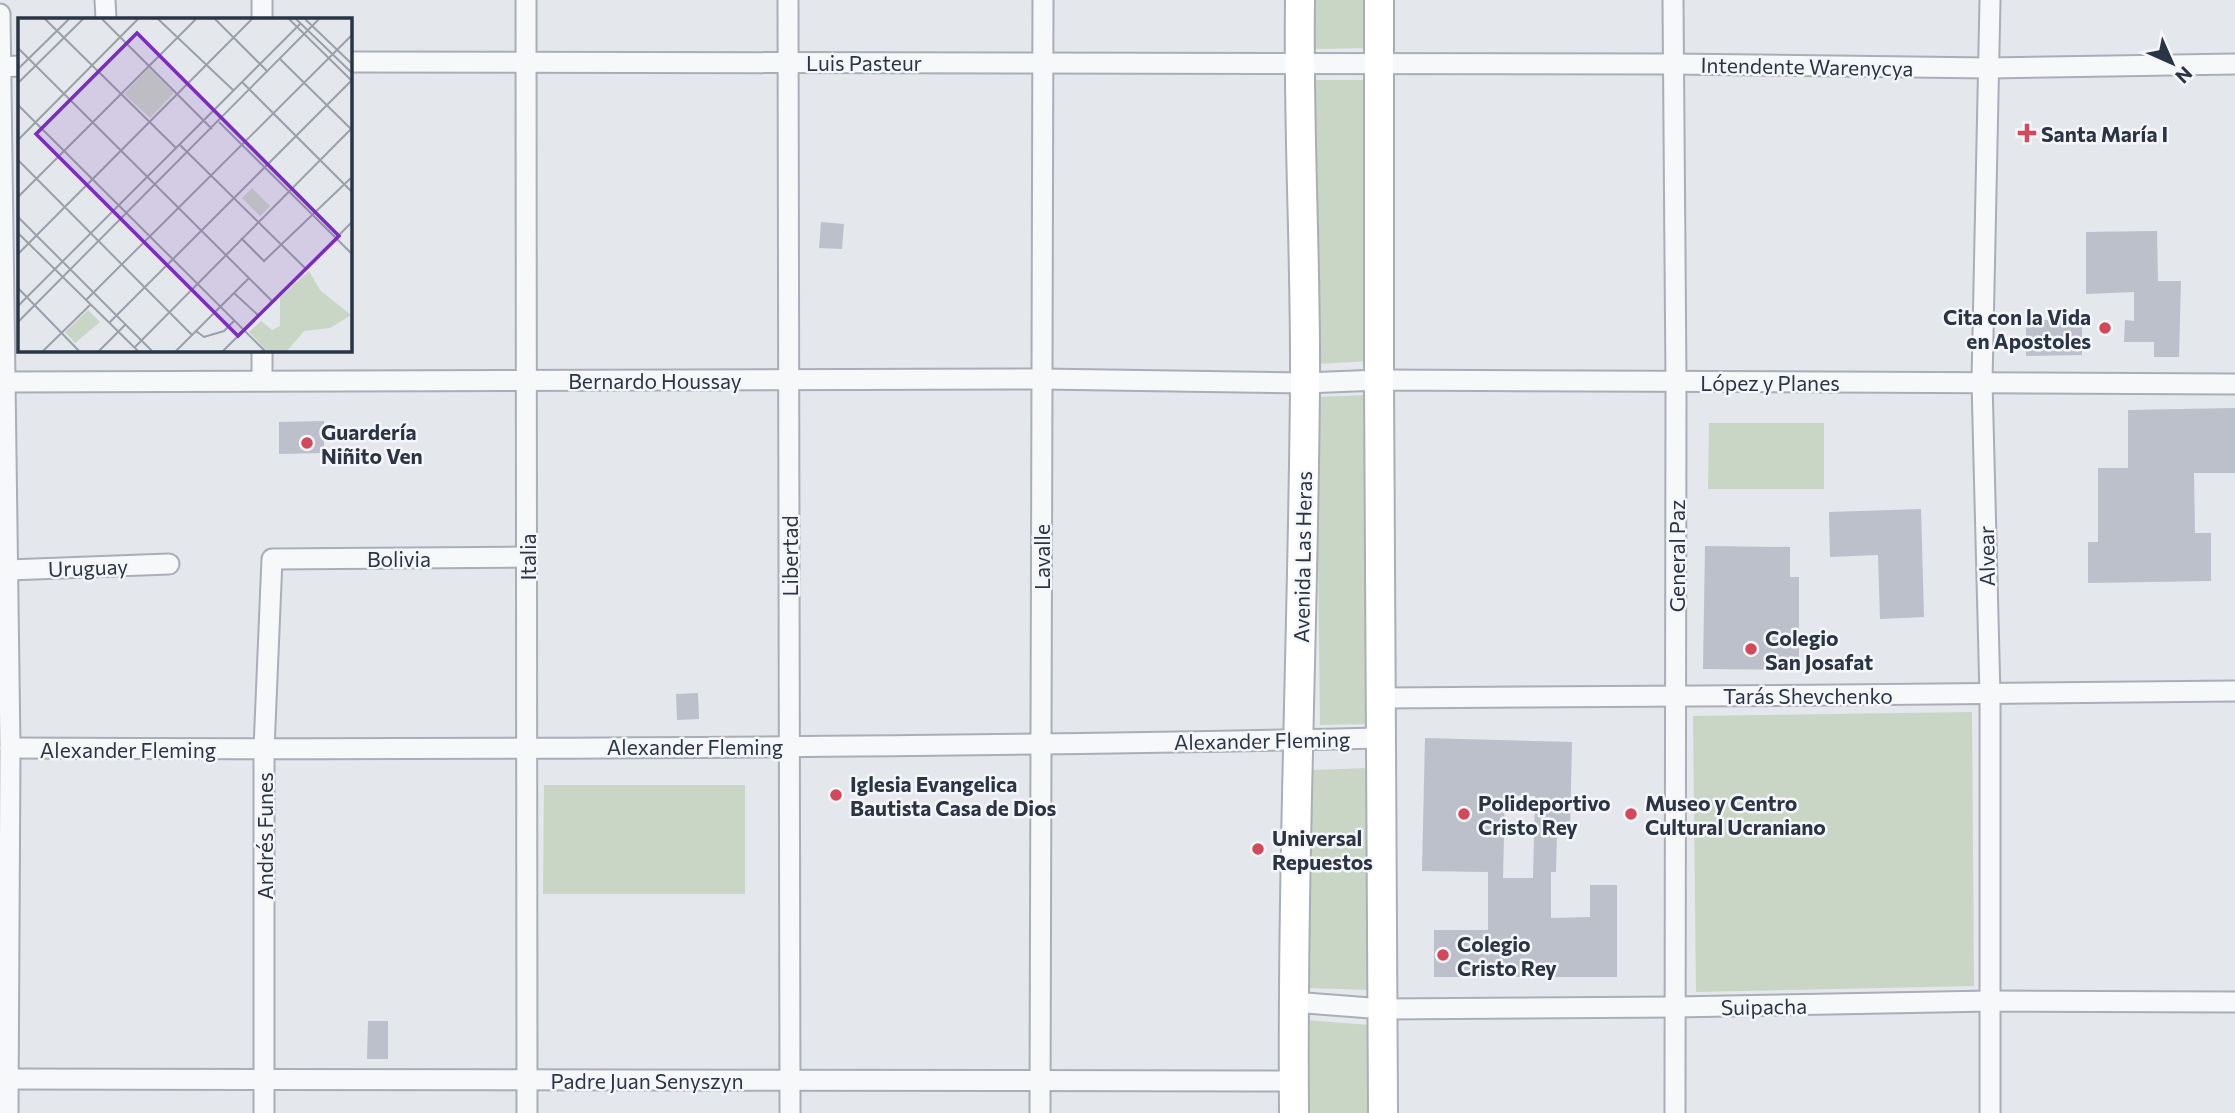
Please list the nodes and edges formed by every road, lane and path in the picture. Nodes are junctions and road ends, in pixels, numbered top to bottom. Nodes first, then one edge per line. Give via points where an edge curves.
1 (105, 0) edge
2 (262, 0) edge
3 (526, 0) edge
4 (788, 0) edge
5 (1043, 0) edge
6 (1300, 0) edge
7 (1380, 0) edge
8 (1673, 0) edge
9 (1990, 0) edge
10 (0, 14) edge
11 (106, 18) edge
12 (262, 18) edge
13 (352, 62) edge
14 (526, 62) junction
15 (1042, 62) junction
16 (788, 63) junction
17 (1299, 64) junction
18 (1378, 64) junction
19 (1672, 64) junction
20 (2235, 64) edge
21 (18, 66) edge
22 (0, 67) edge
23 (1988, 68) junction
24 (11, 228) edge
25 (262, 352) edge
26 (1042, 379) junction
27 (262, 380) junction
28 (527, 380) junction
29 (789, 380) junction
30 (1379, 380) junction
31 (5, 382) junction
32 (1676, 382) junction
33 (1982, 382) junction
34 (1305, 383) junction
35 (2235, 384) edge
36 (527, 557) junction
37 (271, 559) joint
38 (169, 564) dead end
39 (8, 570) junction
40 (2235, 691) edge
41 (1676, 695) junction
42 (1990, 696) junction
43 (1382, 698) junction
44 (1380, 738) junction
45 (1299, 739) junction
46 (1041, 742) junction
47 (790, 745) junction
48 (527, 747) junction
49 (10, 748) junction
50 (264, 749) junction
51 (1991, 1001) junction
52 (1293, 1002) junction
53 (2235, 1002) edge
54 (1675, 1007) junction
55 (1383, 1009) junction
56 (4, 1079) edge
57 (265, 1079) junction
58 (527, 1080) junction
59 (790, 1080) junction
60 (1040, 1080) junction
61 (1293, 1081) junction
62 (8, 1113) edge
63 (264, 1113) edge
64 (527, 1113) edge
65 (790, 1113) edge
66 (1040, 1113) edge
67 (1294, 1113) edge
68 (1383, 1113) edge
69 (1675, 1113) edge
70 (1990, 1113) edge

1 - 11 street
2 - 12 street
3 - 14 street, Italia
4 - 16 street, Libertad
5 - 15 street, Lavalle
6 - 17 main road, Avenida Las Heras
7 - 18 main road
8 - 19 street, General Paz
9 - 23 street, Alvear
10 - 22 street
13 - 14 street, Luis Pasteur
14 - 16 street, Luis Pasteur
14 - 28 street, Italia
15 - 16 street, Luis Pasteur
15 - 17 street, Luis Pasteur
15 - 26 street, Lavalle
16 - 29 street, Libertad
17 - 18 street, Luis Pasteur
17 - 34 main road, Avenida Las Heras
18 - 19 street, Intendente Warenycya
18 - 30 main road
19 - 23 street, Intendente Warenycya
19 - 32 street, General Paz
20 - 23 street, Intendente Warenycya
21 - 22 street
22 - 24 street
23 - 33 street, Alvear
24 - 31 street
25 - 27 street
26 - 29 street, Bernardo Houssay
26 - 34 street, Bernardo Houssay
26 - 46 street, Lavalle
27 - 28 street, Bernardo Houssay
27 - 31 street, Bernardo Houssay
28 - 29 street, Bernardo Houssay
28 - 36 street, Italia
29 - 47 street, Libertad
30 - 32 street, López y Planes
30 - 34 street, López y Planes
30 - 43 main road
31 - 39 street
32 - 33 street, López y Planes
32 - 41 street, General Paz
33 - 35 street, López y Planes
33 - 42 street, Alvear
34 - 45 main road, Avenida Las Heras
36 - 37 street, Bolivia
36 - 48 street, Italia
37 - 50 street, Andrés Funes
38 - 39 street, Uruguay
39 - 49 street
40 - 42 street, Tarás Shevchenko
41 - 42 street, Tarás Shevchenko
41 - 43 street, Tarás Shevchenko
41 - 54 street, General Paz
42 - 51 street, Alvear
43 - 44 main road
44 - 45 street, Alexander Fleming
44 - 55 main road
45 - 46 street, Alexander Fleming
45 - 52 main road, Avenida Las Heras
46 - 47 street, Alexander Fleming
46 - 60 street, Lavalle
47 - 48 street, Alexander Fleming
47 - 59 street, Libertad
48 - 50 street, Alexander Fleming
48 - 58 street, Italia
49 - 50 street, Alexander Fleming
49 - 56 street
50 - 57 street, Andrés Funes
51 - 53 street, Suipacha
51 - 54 street, Suipacha
51 - 70 street, Alvear
52 - 55 street, Suipacha
52 - 61 main road, Avenida Las Heras
54 - 55 street, Suipacha
54 - 69 street, General Paz
55 - 68 main road
56 - 57 street, Padre Juan Senyszyn
56 - 62 street
57 - 58 street, Padre Juan Senyszyn
57 - 63 street, Andrés Funes
58 - 59 street, Padre Juan Senyszyn
58 - 64 street, Italia
59 - 60 street, Padre Juan Senyszyn
59 - 65 street, Libertad
60 - 61 street, Padre Juan Senyszyn
60 - 66 street, Lavalle
61 - 67 main road, Avenida Las Heras

